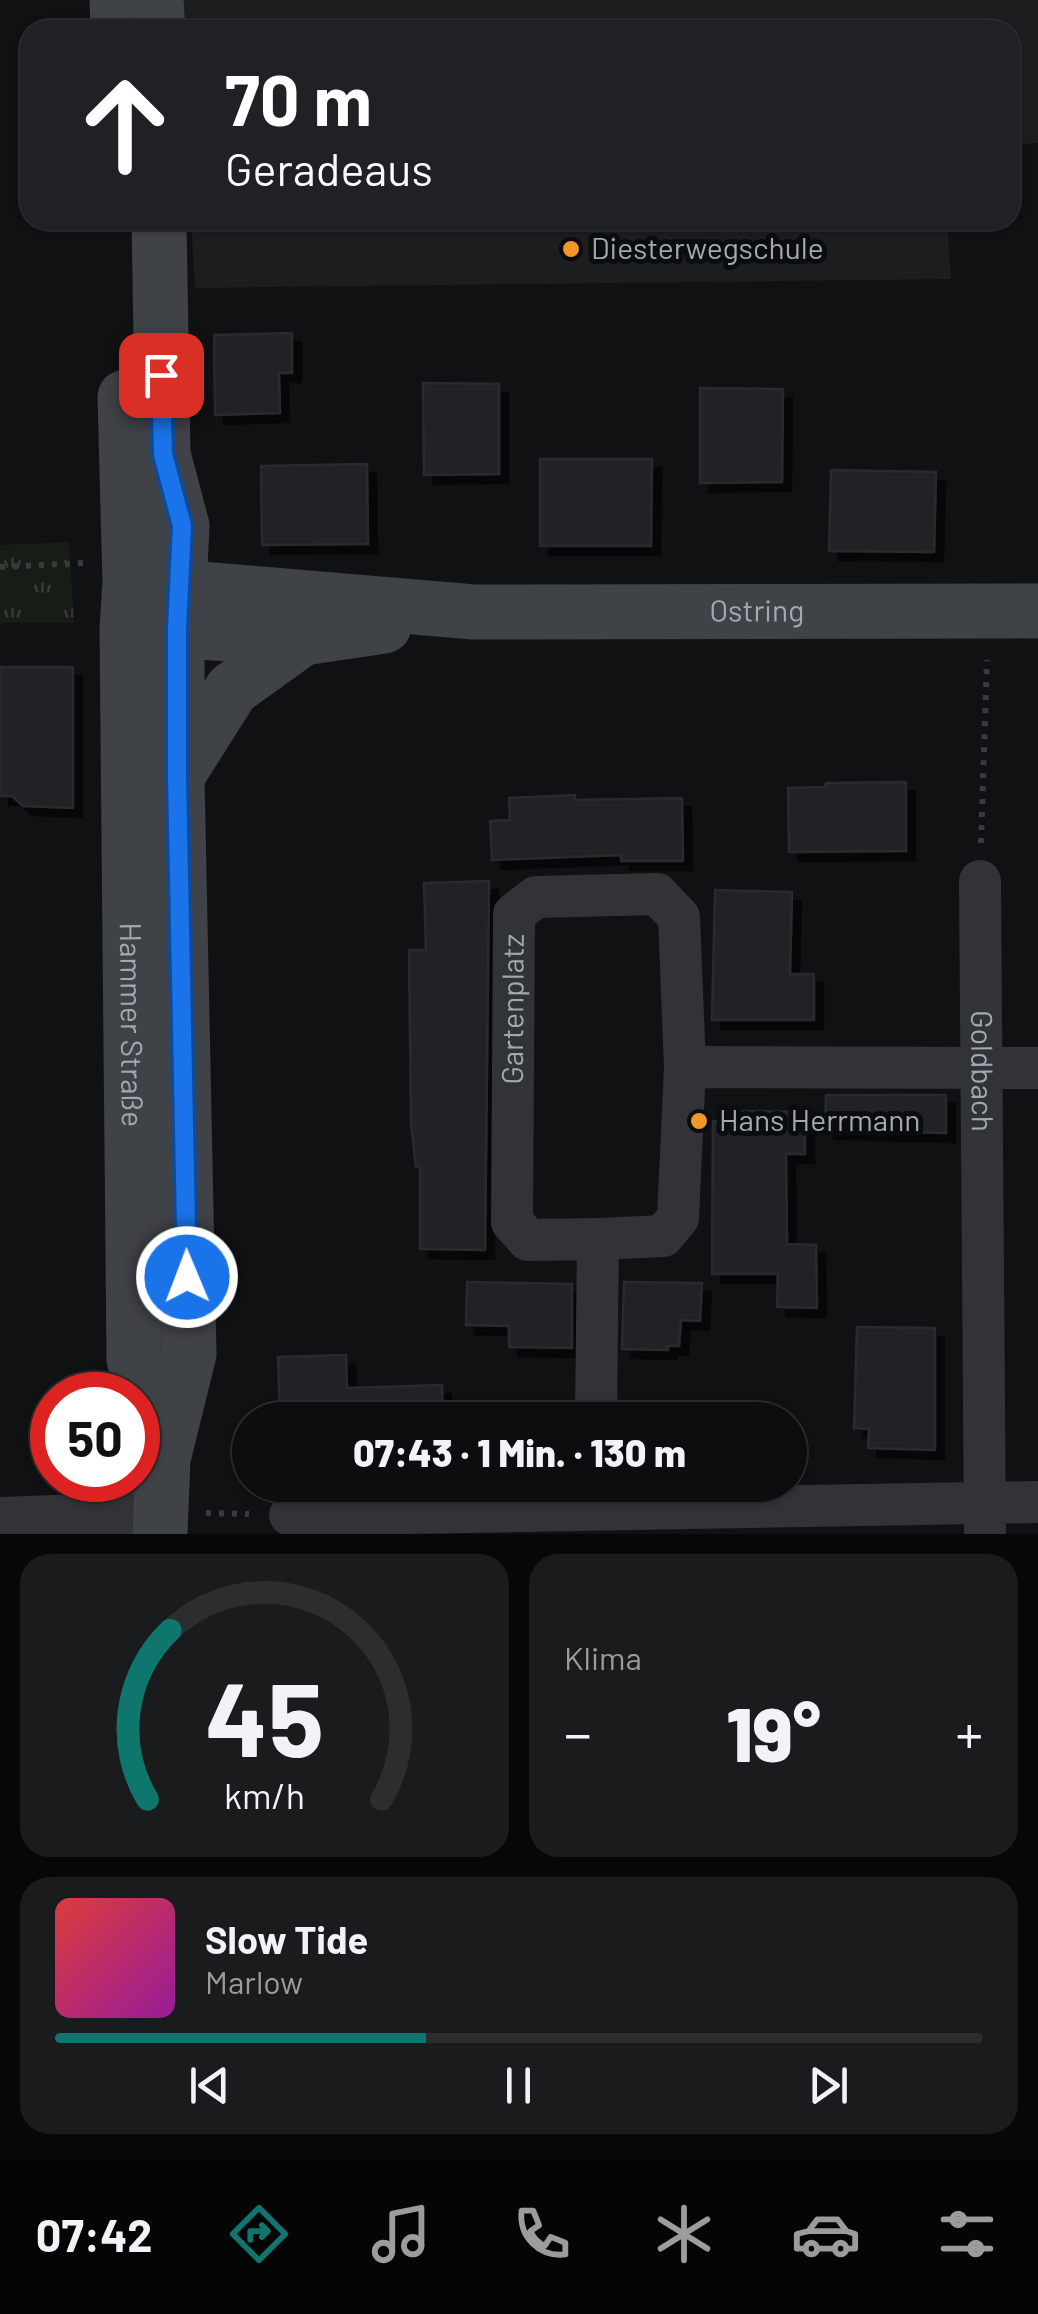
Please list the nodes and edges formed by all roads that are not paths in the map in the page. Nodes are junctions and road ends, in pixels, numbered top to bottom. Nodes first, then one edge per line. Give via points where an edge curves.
1 (122, 230) edge
2 (158, 230) edge
3 (149, 597) junction
4 (1014, 610) edge
5 (474, 612) junction
6 (304, 638) junction
7 (177, 776) junction
8 (980, 881) road end
9 (684, 1067) junction
10 (982, 1067) junction
11 (1038, 1068) edge
12 (598, 1240) junction
13 (596, 1402) edge
14 (161, 1502) edge
15 (1038, 1502) edge
16 (595, 1510) edge
17 (290, 1515) road end
18 (0, 1518) edge
19 (985, 1518) edge

1 - 3 main road, Hammer Straße
2 - 3 main road, Hammer Straße via 163,454 182,526
3 - 5 main road, Ostring
3 - 6 main road
3 - 7 main road, Hammer Straße
3 - 14 main road, Hammer Straße via 134,1360
4 - 5 main road, Ostring
5 - 6 main road, Ostring
6 - 7 main road, Ostring via 232,689
7 - 14 main road, Hammer Straße via 189,1354
8 - 10 street, Goldbach
9 - 10 street
9 - 12 street, Gartenplatz via 678,1218 664,1236
9 - 12 street, Gartenplatz via 680,917 656,894 536,897 514,914 512,1222 528,1240
10 - 11 street
10 - 19 street, Goldbach
12 - 13 street
14 - 18 street
15 - 19 street
16 - 17 street
16 - 19 street

